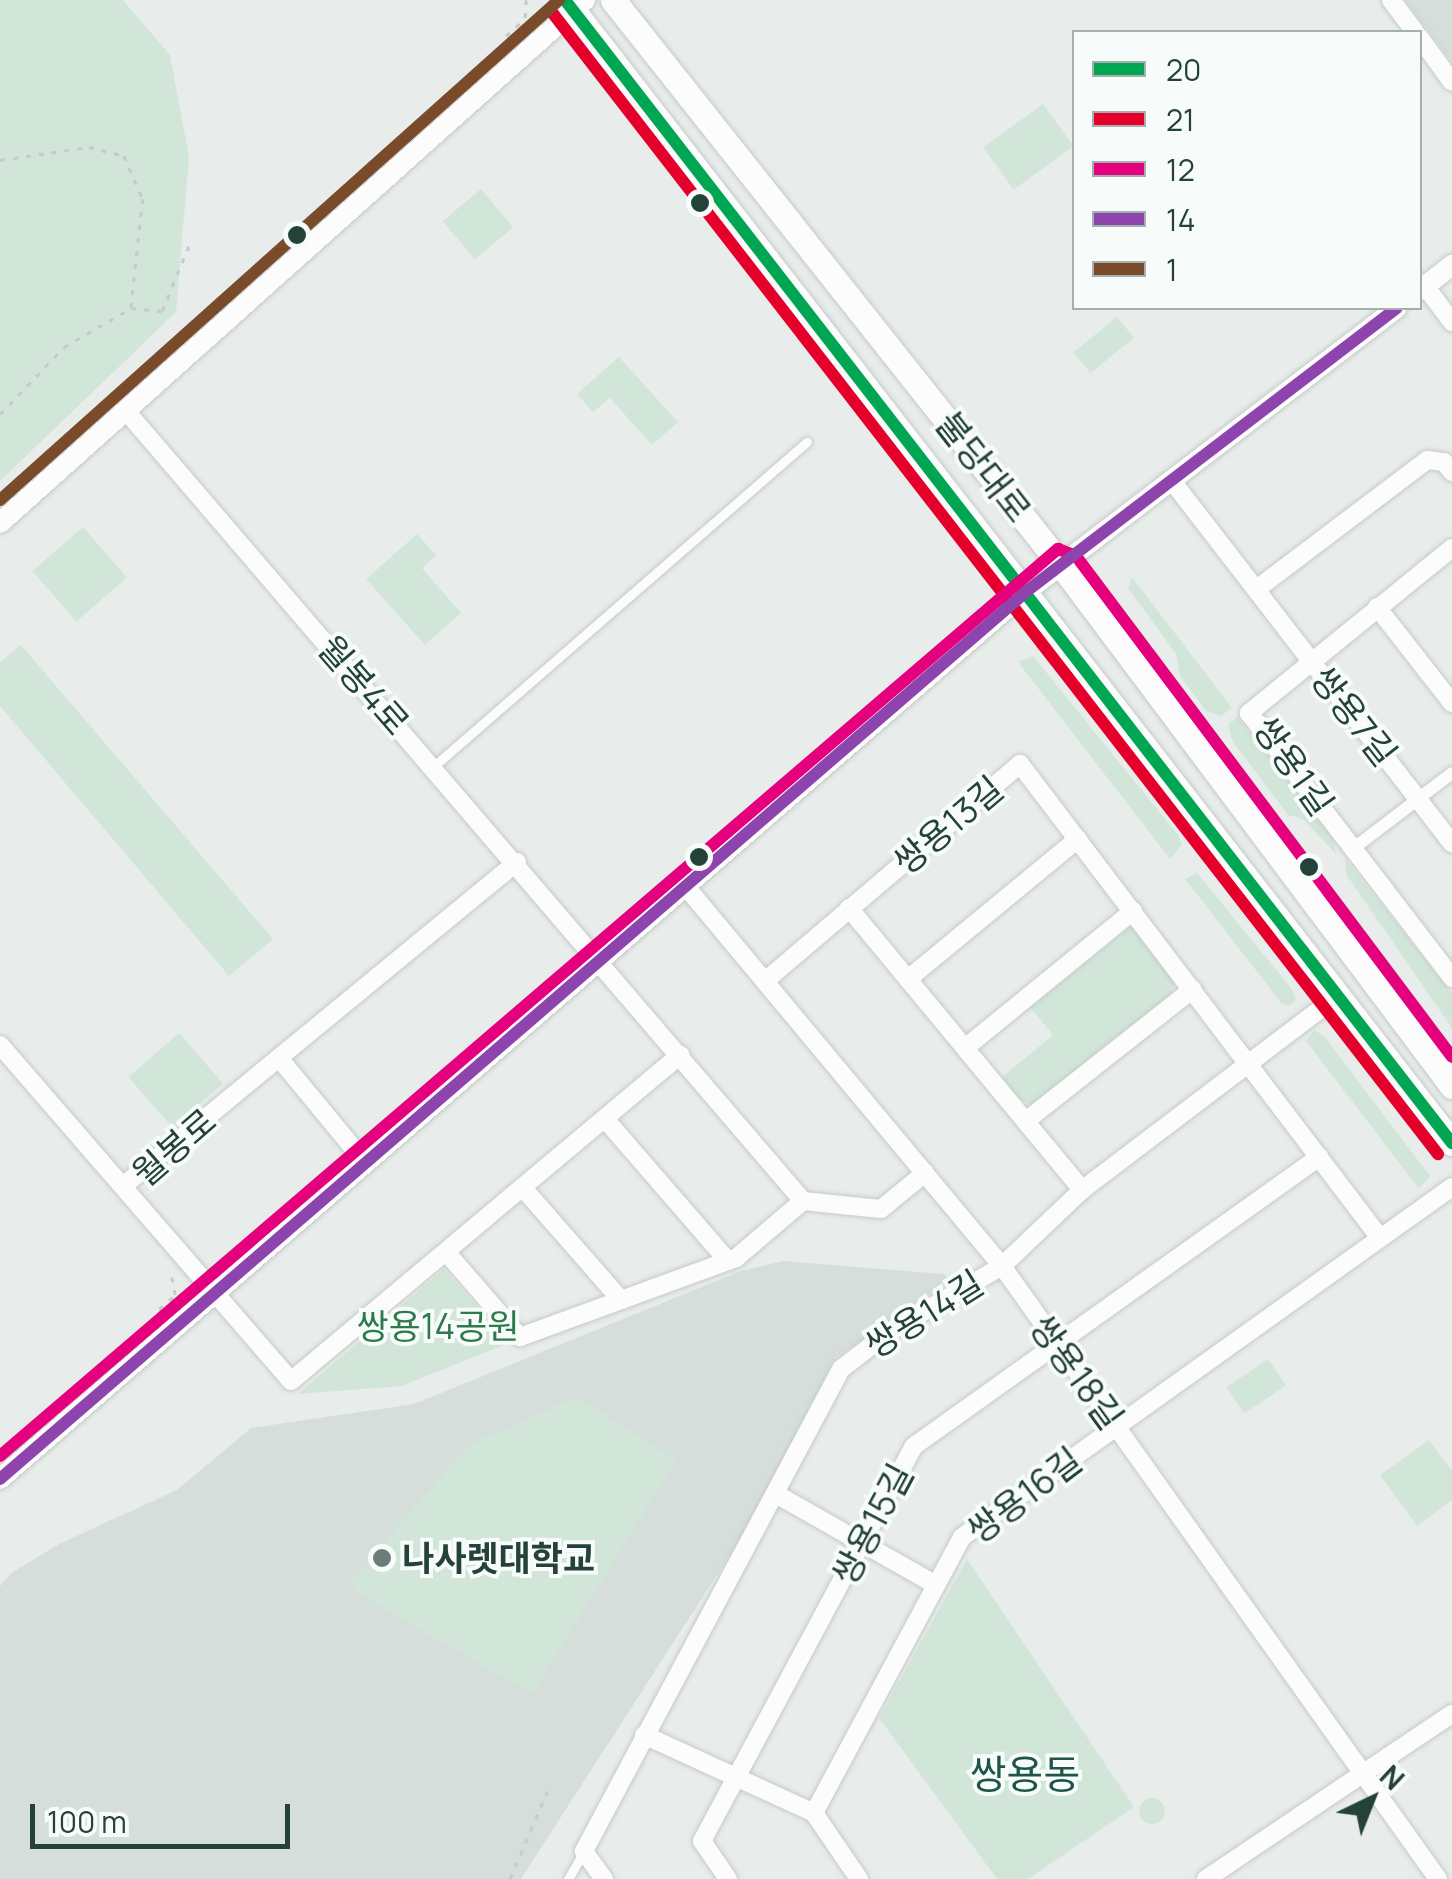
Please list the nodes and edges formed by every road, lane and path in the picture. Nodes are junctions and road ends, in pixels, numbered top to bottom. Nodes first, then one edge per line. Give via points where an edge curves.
1 (526, 0) edge
2 (613, 0) edge
3 (1391, 0) edge
4 (575, 4) edge
5 (1414, 30) edge
6 (506, 36) dead end
7 (1422, 41) edge
8 (1452, 82) edge
9 (0, 160) edge
10 (190, 243) dead end
11 (1452, 265) edge
12 (1422, 288) edge
13 (131, 308) junction
14 (1394, 310) edge
15 (1452, 322) edge
16 (127, 412) junction
17 (0, 414) edge
18 (806, 442) dead end
19 (1452, 472) edge
20 (1172, 481) junction
21 (0, 524) edge
22 (1452, 548) edge
23 (1062, 566) junction
24 (1258, 588) junction
25 (1028, 590) junction
26 (1377, 607) junction
27 (1312, 660) junction
28 (1452, 703) edge
29 (434, 766) junction
30 (1452, 773) edge
31 (1418, 798) junction
32 (1078, 839) junction
33 (1452, 842) edge
34 (1354, 848) junction
35 (518, 862) junction
36 (687, 888) junction
37 (850, 908) junction
38 (1133, 911) junction
39 (599, 959) junction
40 (1452, 978) edge
41 (908, 980) junction
42 (765, 981) junction
43 (1193, 989) junction
44 (1340, 994) junction
45 (0, 1045) edge
46 (966, 1048) junction
47 (680, 1056) junction
48 (279, 1058) junction
49 (1250, 1062) junction
50 (1452, 1086) edge
51 (605, 1119) junction
52 (1027, 1120) junction
53 (1452, 1143) edge
54 (1319, 1157) junction
55 (364, 1161) junction
56 (926, 1173) junction
57 (123, 1186) junction
58 (1452, 1187) edge
59 (523, 1188) junction
60 (1082, 1190) junction
61 (803, 1201) junction
62 (1380, 1238) junction
63 (446, 1252) junction
64 (728, 1261) junction
65 (1002, 1266) junction
66 (170, 1269) dead end
67 (214, 1290) junction
68 (621, 1300) junction
69 (172, 1326) junction
70 (1056, 1345) junction
71 (1116, 1426) junction
72 (0, 1479) edge
73 (776, 1494) junction
74 (863, 1543) junction
75 (936, 1585) junction
76 (1452, 1714) edge
77 (644, 1735) junction
78 (1362, 1772) junction
79 (733, 1779) junction
80 (547, 1792) dead end
81 (814, 1813) junction
82 (584, 1851) junction
83 (510, 1879) edge
84 (568, 1879) edge
85 (604, 1879) edge
86 (728, 1879) edge
87 (860, 1879) edge
88 (1206, 1879) edge
89 (1438, 1879) edge

1 - 6 path via 525,18
2 - 23 main road, 불당대로
3 - 5 street
4 - 16 street
4 - 25 main road, 불당대로
7 - 8 street
9 - 13 path via 89,147 124,156 143,199
10 - 13 path via 162,311
11 - 12 street
12 - 15 street
13 - 17 path via 43,363
14 - 20 street
16 - 21 street
16 - 29 street, 월봉4로
18 - 29 lane
19 - 24 street via 1444,462 1427,460
20 - 23 street
20 - 24 street, 쌍용7길
22 - 26 street, 쌍용1길
23 - 25 street
23 - 50 main road, 불당대로
24 - 27 street, 쌍용7길
25 - 36 street
25 - 44 main road, 불당대로
26 - 27 street, 쌍용1길
26 - 28 street
27 - 31 street, 쌍용7길
27 - 34 street, 쌍용1길 via 1249,713
29 - 35 street, 월봉4로
30 - 31 street
31 - 33 street, 쌍용7길
31 - 34 street
32 - 37 street, 쌍용13길 via 1020,764
32 - 38 street, 쌍용13길
32 - 41 street
34 - 40 street, 쌍용1길
35 - 39 street, 월봉4로
35 - 48 street, 월봉로
36 - 39 street
36 - 42 street, 쌍용18길
37 - 41 street
37 - 42 street, 쌍용13길
38 - 43 street, 쌍용13길
38 - 46 street
39 - 47 street, 월봉4로
39 - 55 street
41 - 46 street
42 - 56 street, 쌍용18길
43 - 49 street, 쌍용13길
43 - 52 street
44 - 49 street, 쌍용14길
44 - 53 main road, 불당대로
45 - 57 street
46 - 52 street
47 - 51 street
47 - 61 street, 월봉4로
48 - 55 street
48 - 57 street, 월봉로
49 - 54 street, 쌍용13길
49 - 60 street, 쌍용14길
51 - 59 street
51 - 64 street
52 - 60 street
54 - 62 street, 쌍용13길
54 - 70 street, 쌍용15길
55 - 67 street
56 - 61 street via 881,1209
56 - 65 street, 쌍용18길
57 - 67 street, 월봉로
58 - 62 street, 쌍용16길
59 - 63 street
59 - 68 street
60 - 65 street, 쌍용14길
61 - 64 street
62 - 71 street, 쌍용16길
63 - 67 street, 월봉로 via 291,1382
63 - 68 street via 520,1337
64 - 68 street
65 - 70 street, 쌍용18길
65 - 73 street, 쌍용14길 via 841,1369
66 - 69 path via 175,1295 160,1309
67 - 69 street
69 - 72 street
70 - 71 street, 쌍용18길
70 - 74 street, 쌍용15길 via 914,1446
71 - 75 street, 쌍용16길 via 962,1537
71 - 78 street, 쌍용18길
73 - 74 street
73 - 77 street, 쌍용14길
74 - 75 street
74 - 79 street, 쌍용15길
75 - 81 street, 쌍용16길
76 - 78 street
77 - 79 street
77 - 82 street, 쌍용14길
78 - 88 street
78 - 89 street, 쌍용18길
79 - 81 street
79 - 86 street, 쌍용15길 via 702,1841
80 - 83 path
81 - 87 street
82 - 84 lane, 쌍용14길
82 - 85 street

